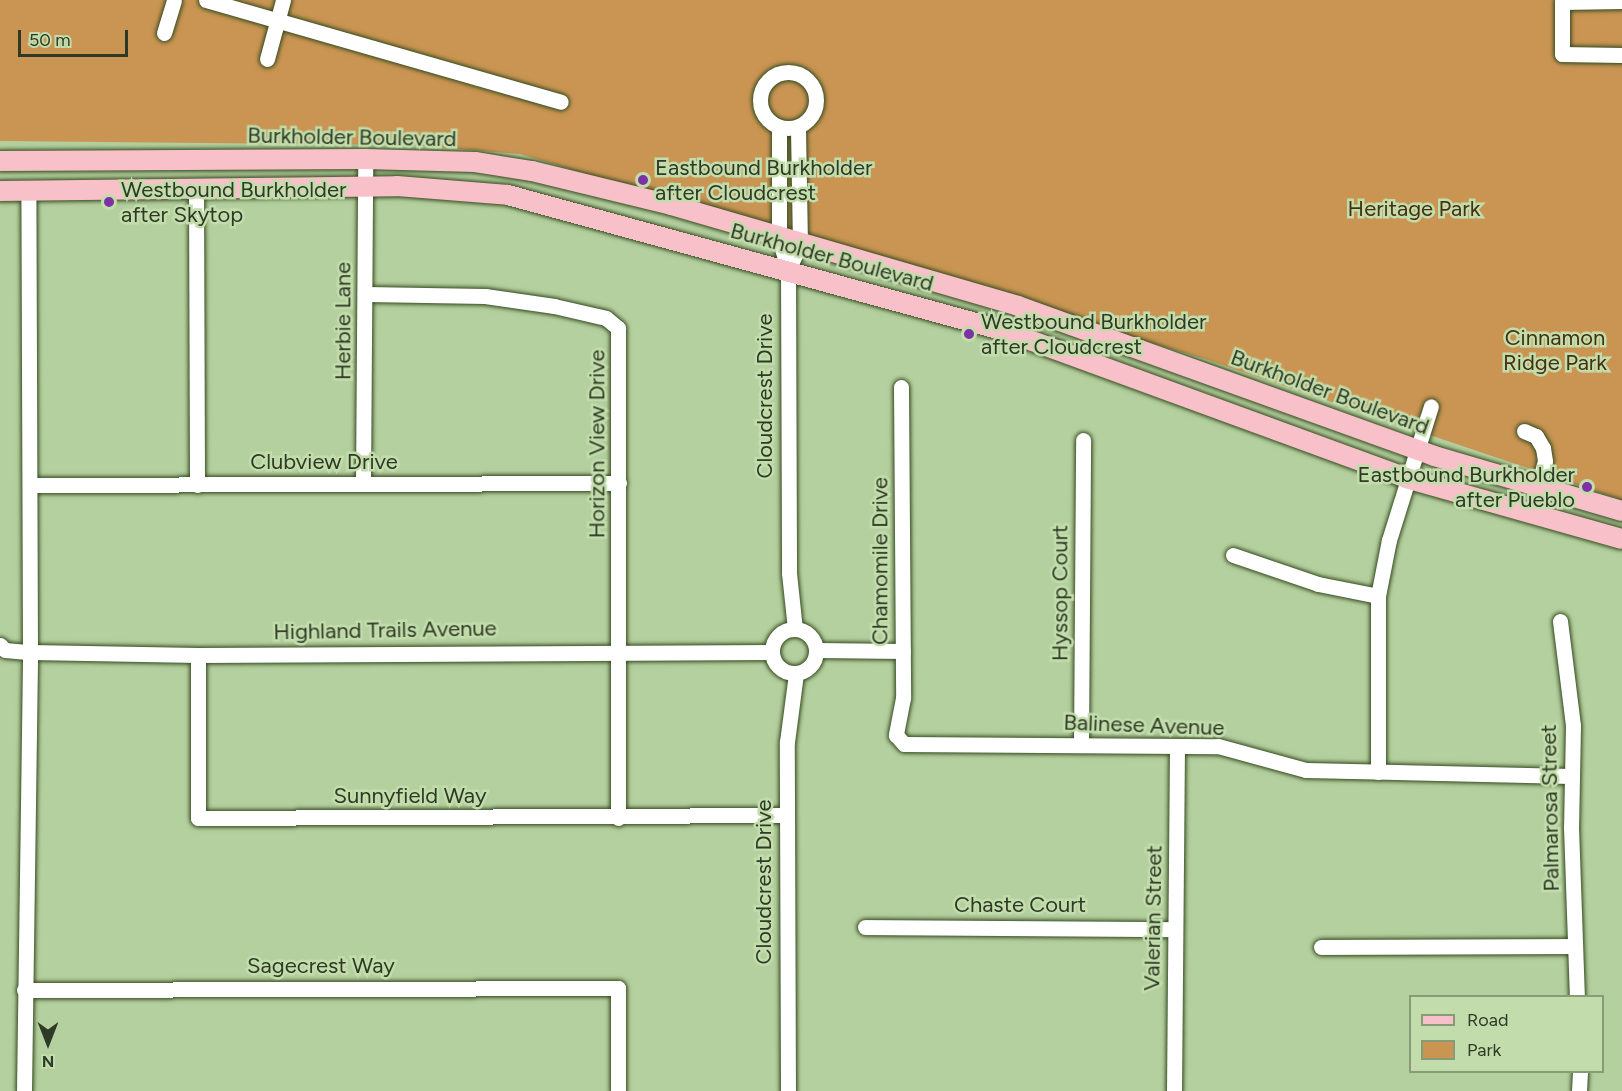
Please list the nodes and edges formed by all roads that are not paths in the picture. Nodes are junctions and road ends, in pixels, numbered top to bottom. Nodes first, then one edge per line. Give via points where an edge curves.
1 (174, 0) edge
2 (206, 0) edge
3 (283, 0) edge
4 (1616, 1) edge
5 (276, 21) junction
6 (164, 33) dead end
7 (1622, 55) edge
8 (267, 59) dead end
9 (561, 102) dead end
10 (779, 127) junction
11 (798, 127) junction
12 (365, 159) junction
13 (0, 161) edge
14 (365, 187) junction
15 (28, 190) junction
16 (196, 190) junction
17 (0, 191) edge
18 (779, 238) junction
19 (800, 244) junction
20 (788, 270) junction
21 (366, 294) junction
22 (901, 387) dead end
23 (1431, 406) dead end
24 (1524, 431) dead end
25 (1083, 440) dead end
26 (1415, 450) junction
27 (1406, 478) junction
28 (619, 483) junction
29 (197, 484) junction
30 (363, 484) junction
31 (30, 485) junction
32 (1538, 486) junction
33 (1622, 511) edge
34 (1622, 539) edge
35 (1233, 555) dead end
36 (1378, 596) junction
37 (1560, 621) dead end
38 (795, 629) junction
39 (0, 645) edge
40 (620, 650) junction
41 (817, 650) junction
42 (903, 651) junction
43 (30, 652) junction
44 (772, 652) junction
45 (198, 655) junction
46 (796, 674) junction
47 (896, 735) joint
48 (1081, 746) junction
49 (1177, 746) junction
50 (1378, 772) junction
51 (1571, 776) junction
52 (786, 815) junction
53 (618, 818) junction
54 (865, 927) dead end
55 (1176, 929) junction
56 (1575, 946) junction
57 (1321, 947) dead end
58 (24, 990) junction
59 (1577, 995) edge
60 (1580, 1073) edge
61 (24, 1091) edge
62 (618, 1091) edge
63 (788, 1091) edge
64 (1174, 1091) edge
65 (1579, 1091) edge

1 - 6 street
2 - 5 street
3 - 5 street
4 - 7 street via 1562,2 1562,54
5 - 8 street
5 - 9 street
10 - 11 street
10 - 11 street via 766,118 760,94 775,76 790,72 805,78 816,99 812,116
10 - 18 street, Cloudcrest Drive
11 - 19 street, Cloudcrest Drive
12 - 13 main road, Burkholder Boulevard
12 - 14 street, Herbie Lane
12 - 18 main road, Burkholder Boulevard via 475,162 532,171 671,205
14 - 16 main road, Burkholder Boulevard
14 - 20 main road, Burkholder Boulevard via 433,187 508,195
14 - 21 street, Herbie Lane
15 - 16 main road, Burkholder Boulevard
15 - 17 main road, Burkholder Boulevard
15 - 31 street
16 - 29 street
18 - 19 main road, Burkholder Boulevard
18 - 20 street, Cloudcrest Drive
19 - 20 street, Cloudcrest Drive
19 - 26 main road, Burkholder Boulevard via 1074,323
20 - 27 main road, Burkholder Boulevard via 1062,349
20 - 38 street, Cloudcrest Drive via 789,573
21 - 28 street, Horizon View Drive via 485,296 606,318 618,328
21 - 30 street, Herbie Lane
22 - 42 street, Chamomile Drive
23 - 26 street
24 - 32 street via 1536,436 1543,448 1545,462
25 - 48 street, Hyssop Court
26 - 27 street
26 - 32 main road, Burkholder Boulevard
27 - 34 main road, Burkholder Boulevard
27 - 36 street
28 - 30 street, Clubview Drive
28 - 40 street, Horizon View Drive
29 - 30 street, Clubview Drive
29 - 31 street, Clubview Drive
31 - 43 street
32 - 33 main road, Burkholder Boulevard
35 - 36 street via 1318,584
36 - 50 street
37 - 51 street, Palmarosa Street via 1573,726
38 - 41 street via 810,635
38 - 44 street via 778,636
39 - 43 street, Highland Trails Avenue via 5,650
40 - 44 street, Highland Trails Avenue
40 - 45 street, Highland Trails Avenue
40 - 53 street, Horizon View Drive
41 - 42 street
41 - 46 street via 806,670
42 - 47 street, Chamomile Drive via 903,698
43 - 45 street, Highland Trails Avenue
43 - 58 street
44 - 46 street via 779,668
45 - 53 street, Sunnyfield Way via 198,818
46 - 52 street, Cloudcrest Drive via 787,742
47 - 48 street, Balinese Avenue via 904,744
48 - 49 street, Balinese Avenue
49 - 50 street, Balinese Avenue via 1218,746 1306,770
49 - 55 street, Valerian Street
50 - 51 street, Balinese Avenue
51 - 56 street, Palmarosa Street
52 - 53 street, Sunnyfield Way
52 - 63 street, Cloudcrest Drive
54 - 55 street, Chaste Court
55 - 64 street, Valerian Street
56 - 57 street
56 - 59 street, Palmarosa Street
58 - 61 street
58 - 62 street, Sagecrest Way via 618,988
60 - 65 street

